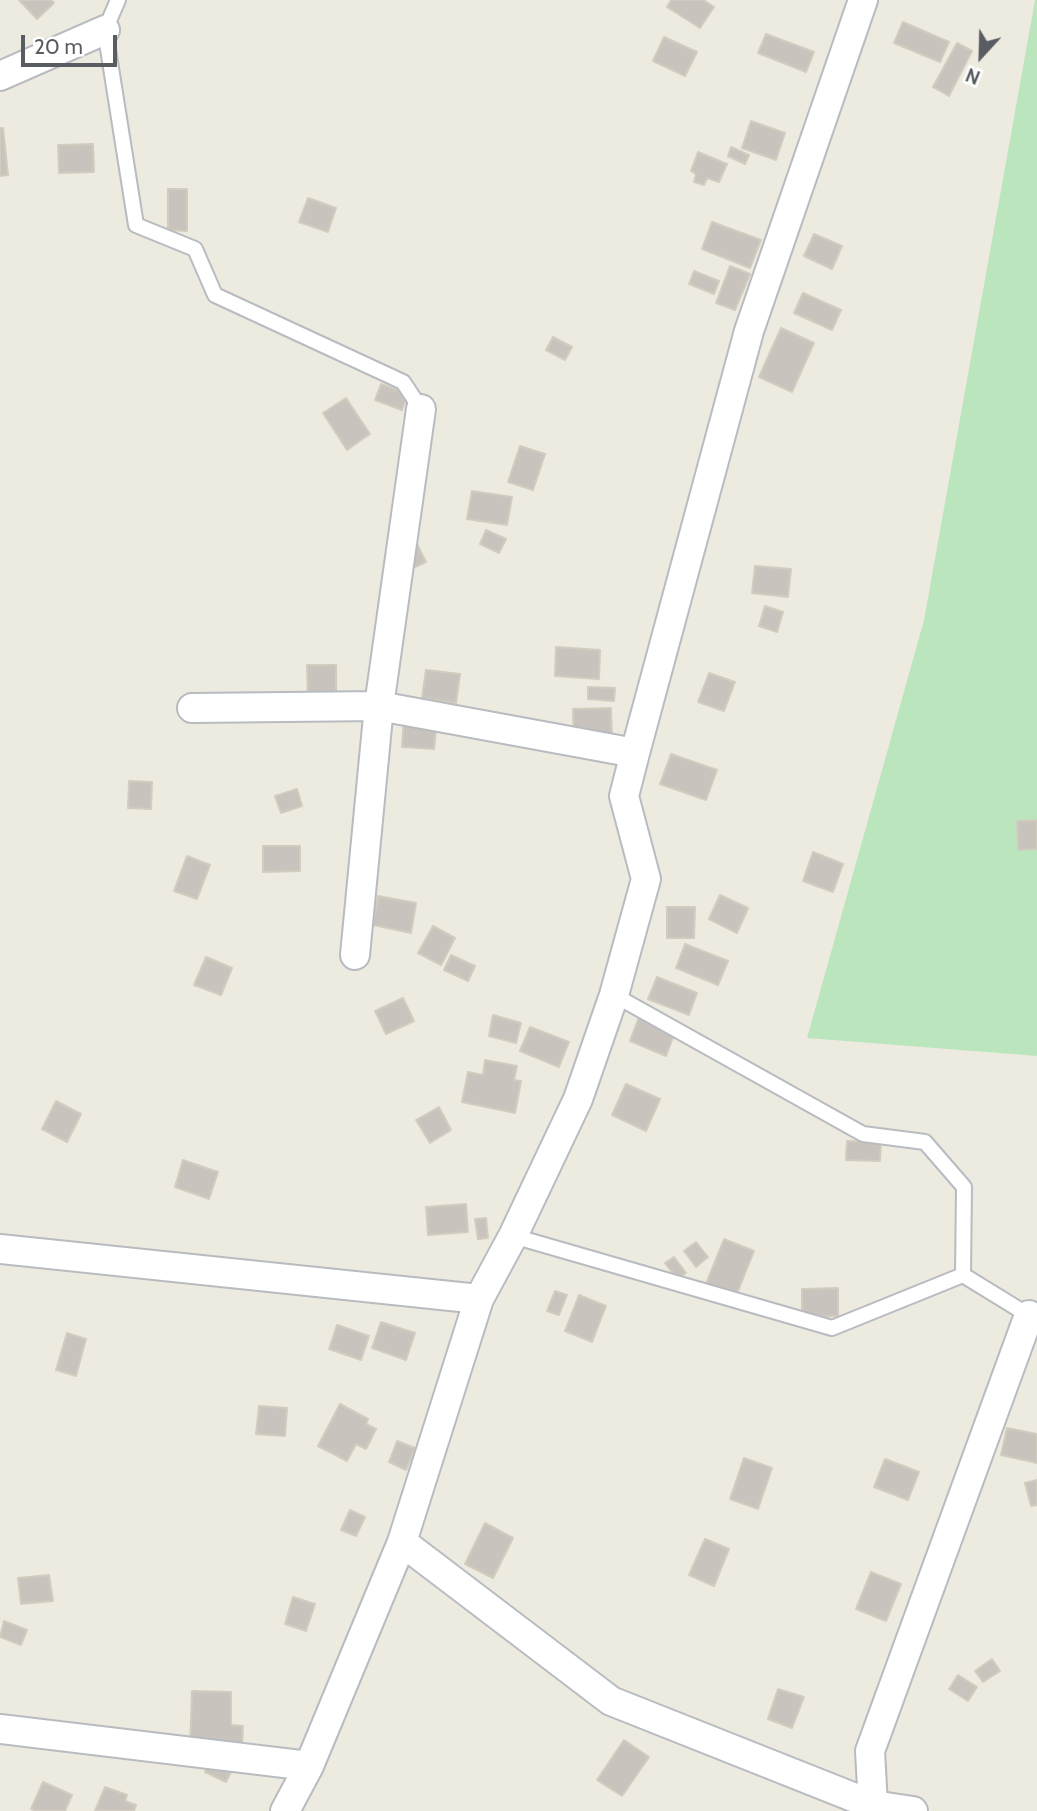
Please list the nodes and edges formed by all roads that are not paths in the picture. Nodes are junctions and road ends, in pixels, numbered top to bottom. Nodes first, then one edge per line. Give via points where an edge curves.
1 (118, 0) edge
2 (863, 0) edge
3 (105, 30) junction
4 (0, 76) edge
5 (421, 409) joint
6 (379, 706) junction
7 (192, 708) dead end
8 (635, 753) junction
9 (355, 955) dead end
10 (614, 995) junction
11 (513, 1236) junction
12 (0, 1249) edge
13 (963, 1275) junction
14 (479, 1298) junction
15 (1033, 1317) edge
16 (402, 1542) junction
17 (0, 1729) edge
18 (309, 1766) junction
19 (873, 1805) junction
20 (285, 1811) edge
21 (914, 1811) edge

1 - 3 lane
2 - 8 street via 749,331
3 - 4 street
3 - 5 lane via 136,225 195,249 215,295 403,382
5 - 6 street
6 - 7 street
6 - 8 street
6 - 9 street
8 - 10 street via 624,796 646,879
10 - 11 street via 578,1099
10 - 13 lane via 863,1134 925,1142 964,1187
11 - 13 lane via 832,1328
11 - 14 street
12 - 14 street
13 - 15 lane
14 - 16 street
15 - 19 street via 870,1751
16 - 18 street
16 - 19 street via 611,1701
17 - 18 street
18 - 20 street
19 - 21 street

